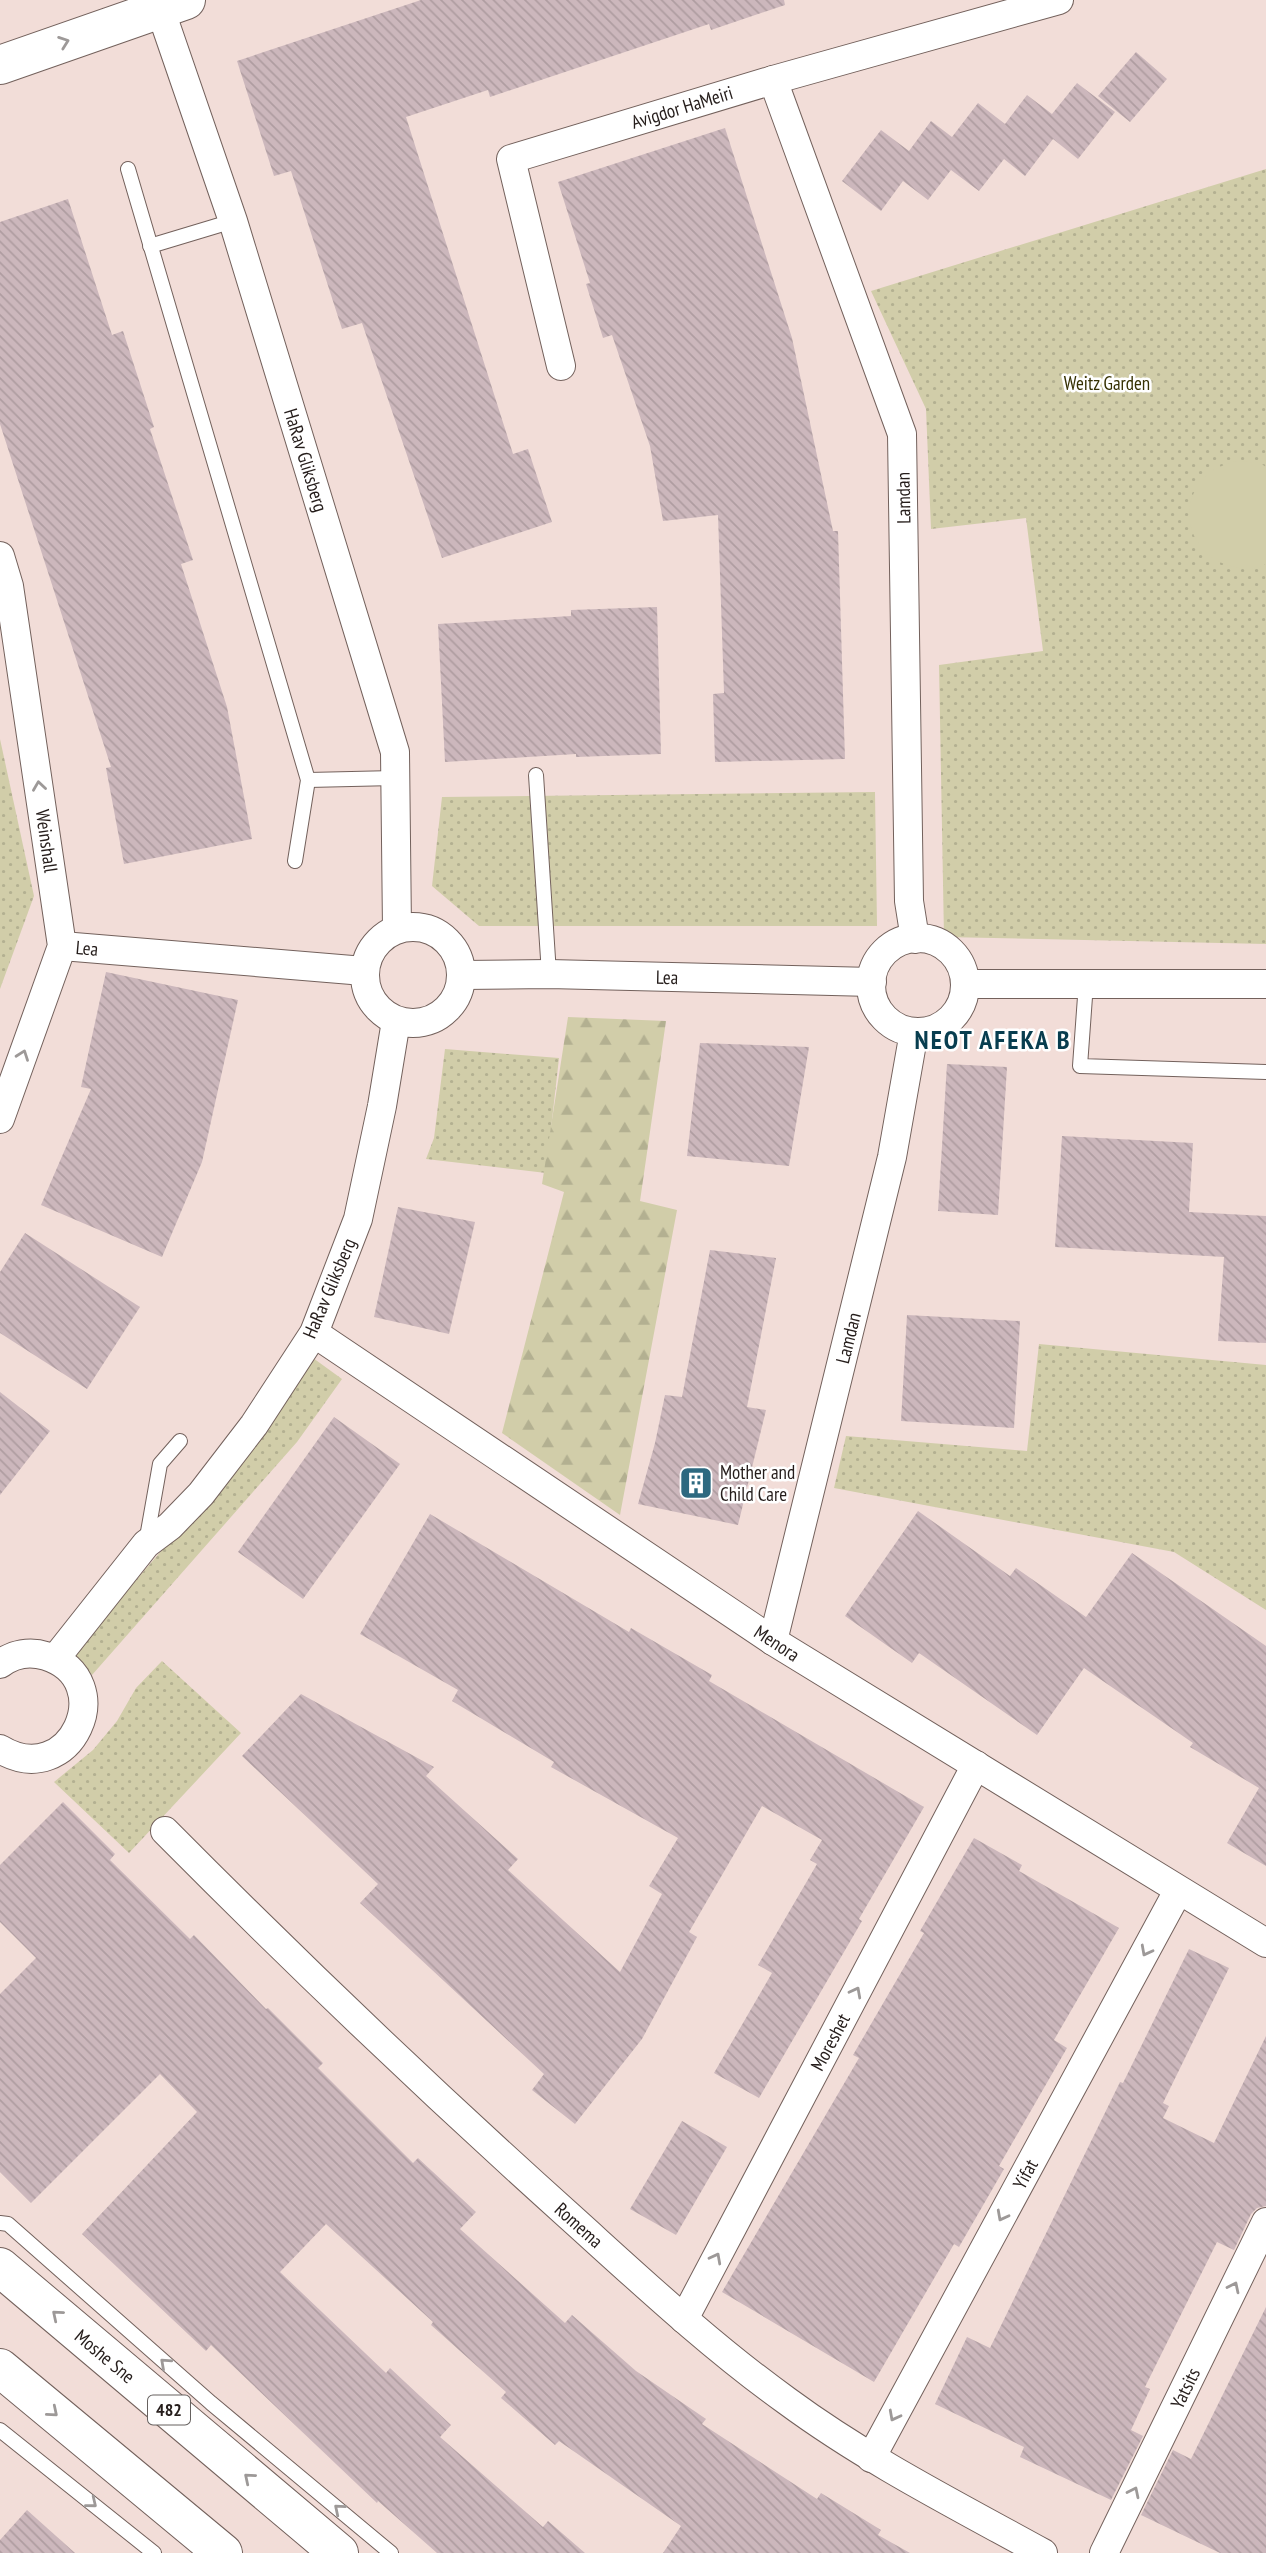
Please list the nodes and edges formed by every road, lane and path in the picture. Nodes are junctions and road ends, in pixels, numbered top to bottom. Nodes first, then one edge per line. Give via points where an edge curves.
1 (1059, 0) edge
2 (167, 3) edge
3 (0, 65) edge
4 (773, 80) junction
5 (128, 169) dead end
6 (233, 221) junction
7 (150, 246) junction
8 (561, 366) dead end
9 (0, 556) edge
10 (536, 775) dead end
11 (395, 778) junction
12 (308, 780) junction
13 (295, 861) dead end
14 (397, 929) junction
15 (915, 939) junction
16 (62, 946) junction
17 (364, 971) junction
18 (549, 974) junction
19 (462, 975) junction
20 (872, 982) junction
21 (1086, 983) junction
22 (965, 984) junction
23 (1266, 984) edge
24 (396, 1021) junction
25 (914, 1032) junction
26 (1266, 1072) edge
27 (0, 1119) edge
28 (314, 1333) junction
29 (180, 1441) dead end
30 (146, 1544) junction
31 (773, 1642) junction
32 (55, 1659) junction
33 (0, 1664) edge
34 (0, 1749) edge
35 (976, 1765) junction
36 (164, 1832) dead end
37 (1178, 1891) junction
38 (1261, 1938) edge
39 (0, 2222) edge
40 (1266, 2222) edge
41 (0, 2267) edge
42 (684, 2319) junction
43 (0, 2368) edge
44 (211, 2403) junction
45 (169, 2410) junction
46 (0, 2430) edge
47 (871, 2458) junction
48 (154, 2553) edge
49 (223, 2553) edge
50 (339, 2553) edge
51 (391, 2553) edge
52 (1043, 2553) edge
53 (1104, 2553) edge

1 - 4 street, Avigdor HaMeiri
3 -> 2 main road
2 - 6 street, HaRav Gliksberg
4 - 8 street, Avigdor HaMeiri via 511,159
4 - 15 street, Lamdan via 902,434 909,901
5 - 7 lane
6 - 7 lane
6 - 11 street, HaRav Gliksberg via 395,752
7 - 12 lane
16 -> 9 street, Weinshall via 9,586
10 - 18 lane
11 - 12 lane
11 - 14 street, HaRav Gliksberg
12 - 13 lane
14 - 17 street via 375,946
14 - 19 street via 418,927 440,935 452,945
15 - 20 street via 902,941 881,957
15 - 22 street via 944,945 962,969
16 - 17 street, Lea
27 -> 16 street, Weinshall
17 - 24 street via 375,1007
18 - 19 street, Lea
18 - 20 street, Lea
19 - 24 street via 446,1012 421,1024
20 - 25 street via 872,996 887,1021
21 - 22 street
21 - 23 street
21 - 26 lane via 1080,1066
22 - 25 street via 956,1014 944,1025
24 - 28 street, HaRav Gliksberg via 358,1219
25 - 31 street, Lamdan via 892,1157
28 - 30 street, HaRav Gliksberg via 254,1425 201,1494
28 - 31 street, Menora
29 - 30 lane, HaRav Gliksberg via 160,1464
30 - 32 street, HaRav Gliksberg
31 - 35 street, Menora
32 - 33 street via 23,1653
32 - 34 street via 70,1670 84,1702 74,1736 46,1757 28,1759
35 - 37 street, Menora
42 -> 35 street, Moreshet
36 - 42 street, Romema via 320,1986
37 - 38 street, Menora
37 -> 47 street, Yifat
44 -> 39 lane via 8,2224
53 -> 40 street, Yatsits
45 -> 41 main road, Moshe Sne / 482
42 - 47 street, Romema via 786,2401
43 -> 49 main road
44 - 45 lane
51 -> 44 lane
50 -> 45 main road, Moshe Sne / 482
46 -> 48 lane
47 - 52 street, Romema

